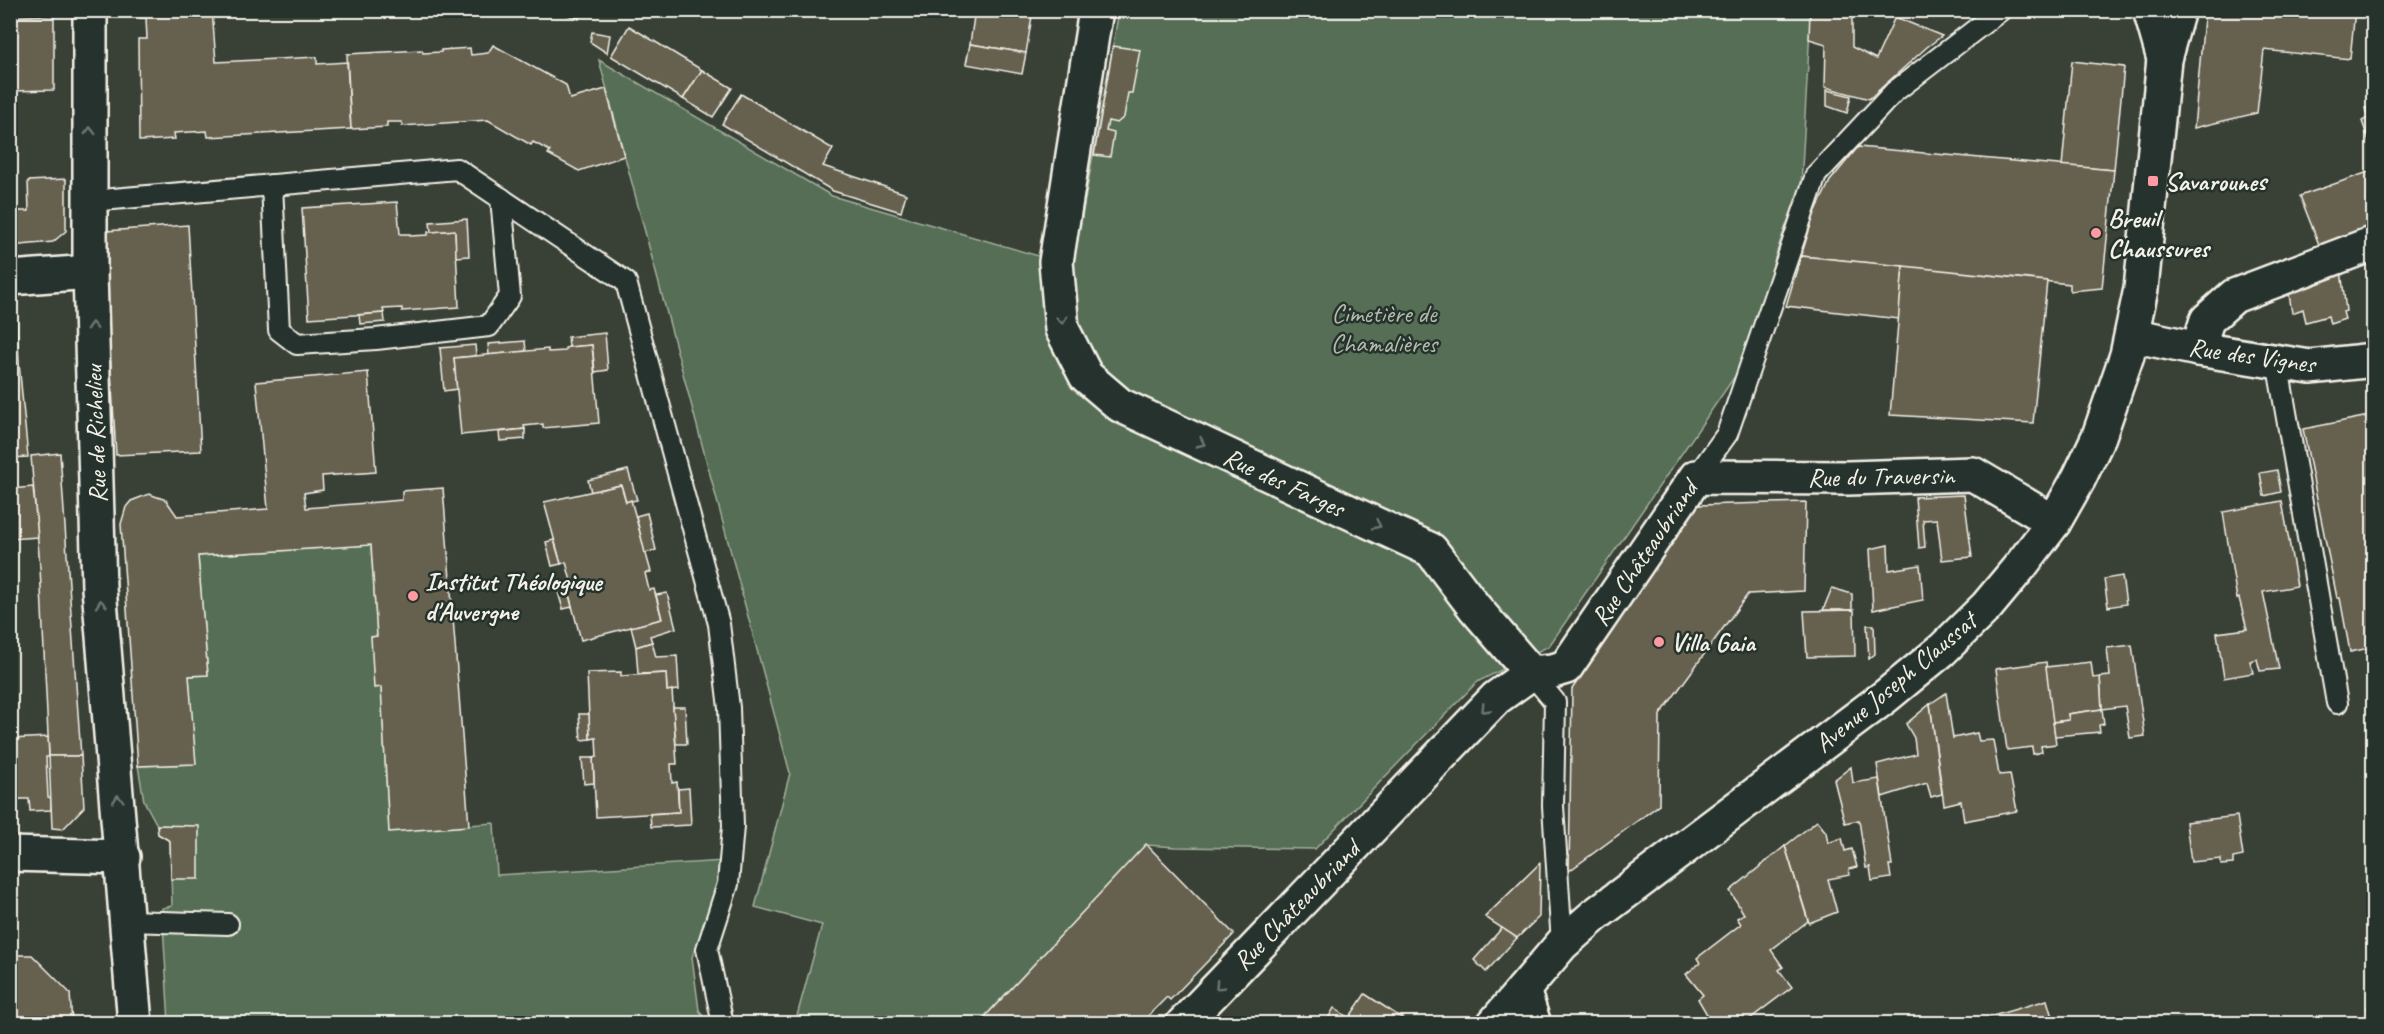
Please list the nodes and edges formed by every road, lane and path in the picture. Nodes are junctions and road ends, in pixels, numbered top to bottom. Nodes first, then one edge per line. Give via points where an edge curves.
1 (90, 10) edge
2 (1096, 10) edge
3 (2001, 10) edge
4 (2150, 10) edge
5 (2178, 10) edge
6 (2164, 59) junction
7 (272, 185) junction
8 (501, 198) junction
9 (90, 201) junction
10 (2373, 243) edge
11 (90, 272) junction
12 (10, 278) edge
13 (2132, 336) junction
14 (2198, 349) junction
15 (2373, 360) edge
16 (2277, 361) junction
17 (1696, 477) junction
18 (2054, 522) junction
19 (1531, 673) junction
20 (2337, 703) dead end
21 (10, 854) edge
22 (123, 857) junction
23 (127, 921) junction
24 (228, 924) dead end
25 (1563, 944) junction
26 (1523, 990) junction
27 (135, 1023) edge
28 (723, 1023) edge
29 (1183, 1023) edge
30 (1494, 1023) edge
31 (1534, 1023) edge

9 -> 1 street, Rue de Richelieu
2 -> 19 street, Rue des Farges via 1056,262 1062,329 1086,376 1120,405 1431,550
3 - 17 lane, Rue Châteaubriand via 1894,92 1815,175 1727,434
4 - 6 street, Avenue Joseph Claussat
5 - 6 street, Avenue Joseph Claussat
6 - 13 street, Avenue Joseph Claussat via 2141,289
7 - 8 lane via 457,169
7 - 8 lane via 279,330 297,344 489,326 510,296
7 - 9 lane
8 - 28 lane via 626,282 666,422 719,624 729,708 733,826 728,884 707,949
9 - 11 street, Rue de Richelieu
10 - 14 street via 2234,296 2207,320
11 - 12 street
22 -> 11 street, Rue de Richelieu via 99,588
13 - 14 street, Rue des Vignes
13 - 18 street, Avenue Joseph Claussat via 2099,436
14 - 16 street, Rue des Vignes
15 - 16 street, Rue des Vignes via 2310,367
16 - 20 lane
17 - 18 street, Rue du Traversin via 1973,474
17 - 19 street, Rue Châteaubriand via 1566,667
18 - 25 street, Avenue Joseph Claussat via 1987,606 1942,650 1646,875
19 - 25 lane, Rue des Farges via 1555,702 1553,806
19 -> 29 street, Rue Châteaubriand via 1496,698
21 - 22 street
22 - 23 street, Rue de Richelieu
23 - 24 lane
23 - 27 street, Rue de Richelieu
25 - 26 street, Avenue Joseph Claussat
26 - 30 street, Avenue Joseph Claussat
26 - 31 street

